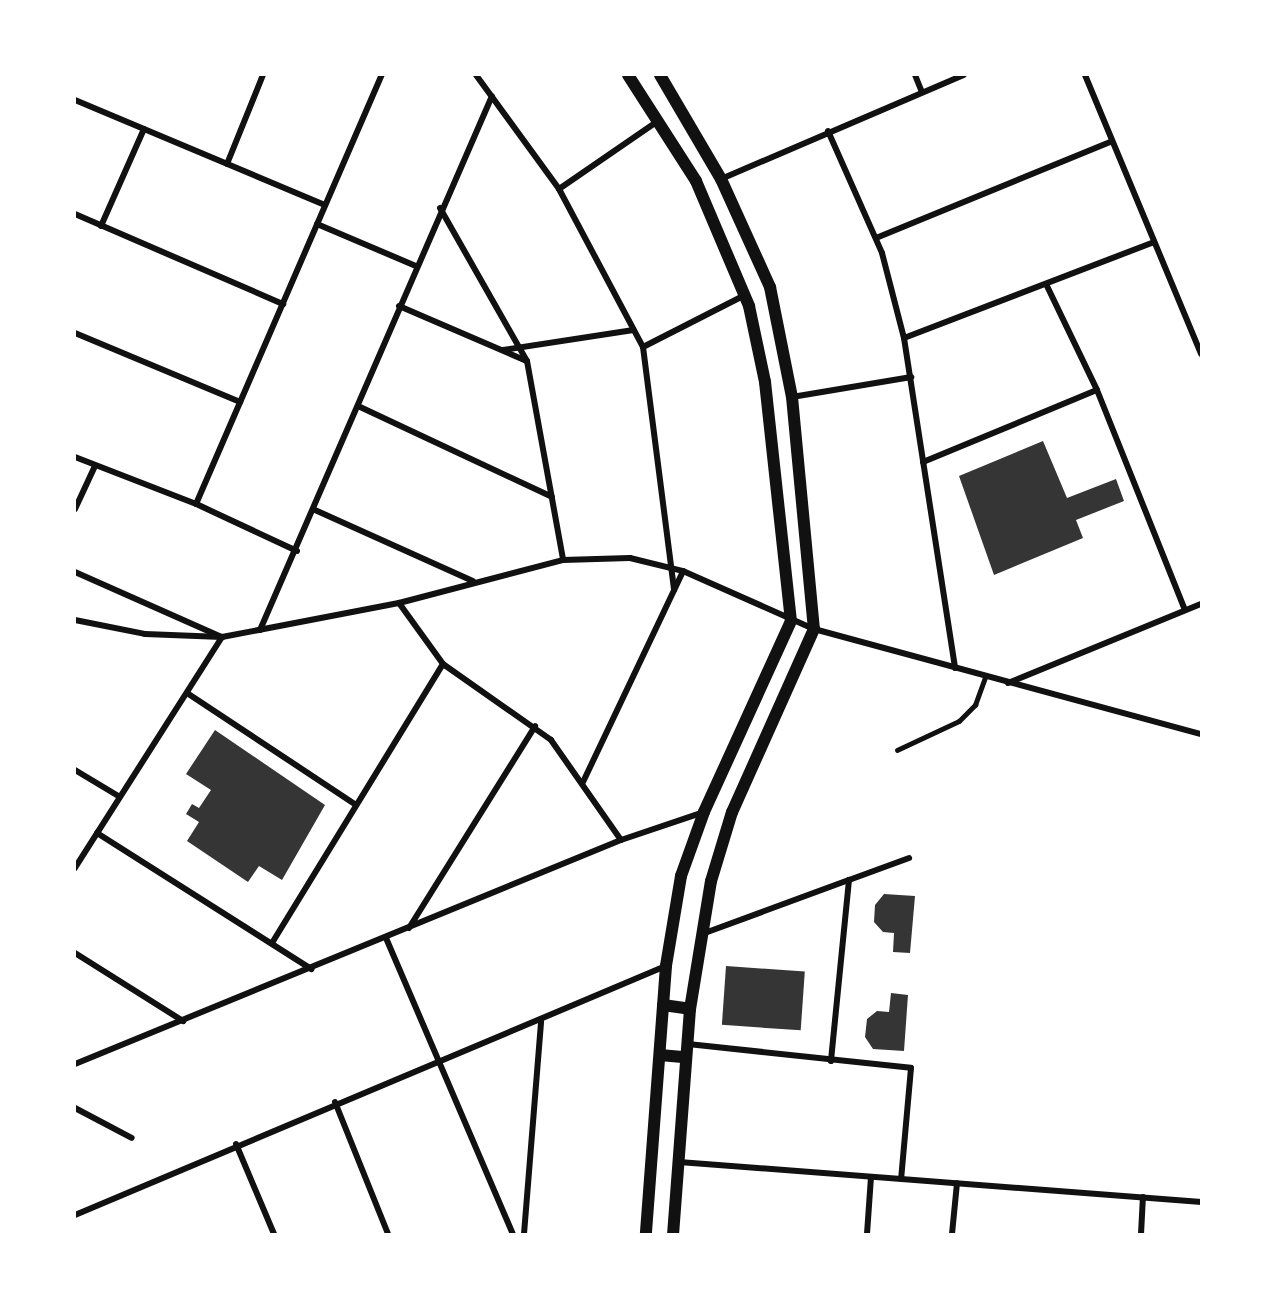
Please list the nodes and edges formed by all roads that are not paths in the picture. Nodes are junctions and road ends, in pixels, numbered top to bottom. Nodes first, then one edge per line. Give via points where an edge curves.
1 (263, 75) edge
2 (382, 75) edge
3 (476, 75) edge
4 (628, 75) edge
5 (915, 75) edge
6 (964, 75) edge
7 (1085, 75) edge
8 (665, 76) edge
9 (922, 92) junction
10 (492, 96) junction
11 (75, 100) edge
12 (658, 120) junction
13 (144, 129) junction
14 (828, 131) junction
15 (1112, 141) junction
16 (227, 164) junction
17 (721, 178) junction
18 (559, 189) junction
19 (325, 205) junction
20 (440, 208) junction
21 (75, 214) edge
22 (317, 224) junction
23 (101, 226) junction
24 (876, 238) junction
25 (1154, 242) junction
26 (416, 266) junction
27 (1047, 286) junction
28 (745, 295) junction
29 (283, 304) junction
30 (399, 306) junction
31 (633, 330) junction
32 (75, 333) edge
33 (904, 338) junction
34 (1199, 342) edge
35 (519, 347) junction
36 (642, 347) junction
37 (501, 350) junction
38 (1201, 354) edge
39 (527, 361) junction
40 (911, 377) junction
41 (1096, 390) junction
42 (792, 397) junction
43 (240, 402) junction
44 (358, 406) junction
45 (75, 457) edge
46 (923, 462) junction
47 (94, 466) junction
48 (552, 497) junction
49 (196, 504) junction
50 (75, 509) edge
51 (315, 510) junction
52 (297, 551) junction
53 (562, 560) junction
54 (672, 568) junction
55 (683, 571) junction
56 (75, 572) edge
57 (473, 581) junction
58 (674, 590) junction
59 (399, 603) junction
60 (1201, 604) edge
61 (1185, 610) junction
62 (75, 620) edge
63 (791, 621) junction
64 (260, 630) junction
65 (814, 630) junction
66 (222, 637) junction
67 (443, 664) junction
68 (955, 668) junction
69 (986, 677) junction
70 (1007, 683) junction
71 (187, 693) junction
72 (535, 726) junction
73 (1201, 734) edge
74 (897, 750) dead end
75 (75, 770) edge
76 (583, 782) junction
77 (120, 797) junction
78 (355, 804) junction
79 (704, 812) junction
80 (97, 833) junction
81 (621, 840) junction
82 (909, 858) dead end
83 (75, 868) edge
84 (849, 880) junction
85 (408, 928) junction
86 (701, 935) junction
87 (386, 938) junction
88 (272, 943) junction
89 (75, 953) edge
90 (666, 966) junction
91 (311, 969) junction
92 (663, 1005) junction
93 (690, 1009) junction
94 (183, 1021) junction
95 (541, 1022) junction
96 (685, 1050) junction
97 (660, 1055) junction
98 (438, 1060) junction
99 (831, 1061) junction
100 (75, 1065) edge
101 (335, 1102) junction
102 (75, 1108) edge
103 (132, 1138) dead end
104 (236, 1144) junction
105 (678, 1162) junction
106 (871, 1177) junction
107 (901, 1179) junction
108 (957, 1183) junction
109 (1143, 1197) junction
110 (1201, 1202) edge
111 (75, 1215) edge
112 (274, 1234) edge
113 (388, 1234) edge
114 (513, 1234) edge
115 (524, 1234) edge
116 (646, 1234) edge
117 (673, 1234) edge
118 (867, 1234) edge
119 (952, 1234) edge
120 (1141, 1234) edge

1 - 16 street
2 - 19 street
3 - 10 street
4 - 12 main road
5 - 9 street
6 - 9 street
7 - 15 street
8 - 17 main road
9 - 14 street
10 - 18 street
10 - 20 street
11 - 13 street
12 - 18 street
12 - 28 main road via 696,182
13 - 16 street
13 - 23 street
14 - 17 street
14 - 24 street
15 - 24 street
15 - 25 street
16 - 19 street
17 - 42 main road via 770,288
18 - 31 street
19 - 22 street
20 - 26 street
20 - 35 street
21 - 23 street
22 - 26 street
22 - 29 street
23 - 29 street
24 - 33 street
25 - 27 street
25 - 34 street
26 - 30 street
27 - 33 street
27 - 41 street
28 - 36 street
28 - 63 main road via 765,382
29 - 43 street
30 - 37 street
30 - 44 street
31 - 35 street
31 - 36 street
32 - 43 street
33 - 40 street
34 - 38 street
35 - 37 street
35 - 39 street
36 - 54 street
37 - 39 street
39 - 48 street
40 - 42 street
40 - 46 street
41 - 46 street
41 - 61 street
42 - 65 main road
43 - 49 street
44 - 48 street
44 - 51 street
45 - 47 street
46 - 68 street
47 - 49 street
47 - 50 street
48 - 53 street
49 - 52 street
51 - 52 street
51 - 57 street
52 - 64 street
53 - 54 street via 630,558
53 - 57 street
54 - 55 street
54 - 58 street
55 - 58 street
55 - 63 street
56 - 66 street
57 - 59 street
58 - 76 street
59 - 64 street
59 - 67 street
60 - 61 street
61 - 70 street
62 - 66 street via 145,634
63 - 65 street
63 - 79 main road
64 - 66 street
65 - 68 street
65 - 86 main road via 727,826
66 - 71 street
67 - 72 street
67 - 78 street
68 - 69 street
69 - 70 street
69 - 74 lane via 975,705 959,721
70 - 73 street
71 - 77 street
71 - 78 street
72 - 76 street
72 - 85 street
75 - 77 street
76 - 81 street
77 - 80 street
78 - 88 street
79 - 81 street
79 - 90 main road via 681,876
80 - 83 street
80 - 88 street
81 - 85 street
82 - 84 street
84 - 86 street
84 - 99 street
85 - 87 street
86 - 93 main road
87 - 91 street
87 - 98 street
88 - 91 street
89 - 94 street
90 - 92 main road
90 - 95 street
91 - 94 street
92 - 93 main road
92 - 97 main road
93 - 96 main road
94 - 100 street
95 - 98 street
95 - 115 street
96 - 97 main road
96 - 99 street
96 - 105 main road
97 - 116 main road
98 - 101 street
98 - 114 street
99 - 107 street via 911,1068
101 - 104 street
101 - 113 street
102 - 103 street
104 - 111 street
104 - 112 street
105 - 106 street
105 - 117 main road
106 - 107 street
106 - 118 street
107 - 108 street
108 - 109 street
108 - 119 street
109 - 110 street
109 - 120 street

